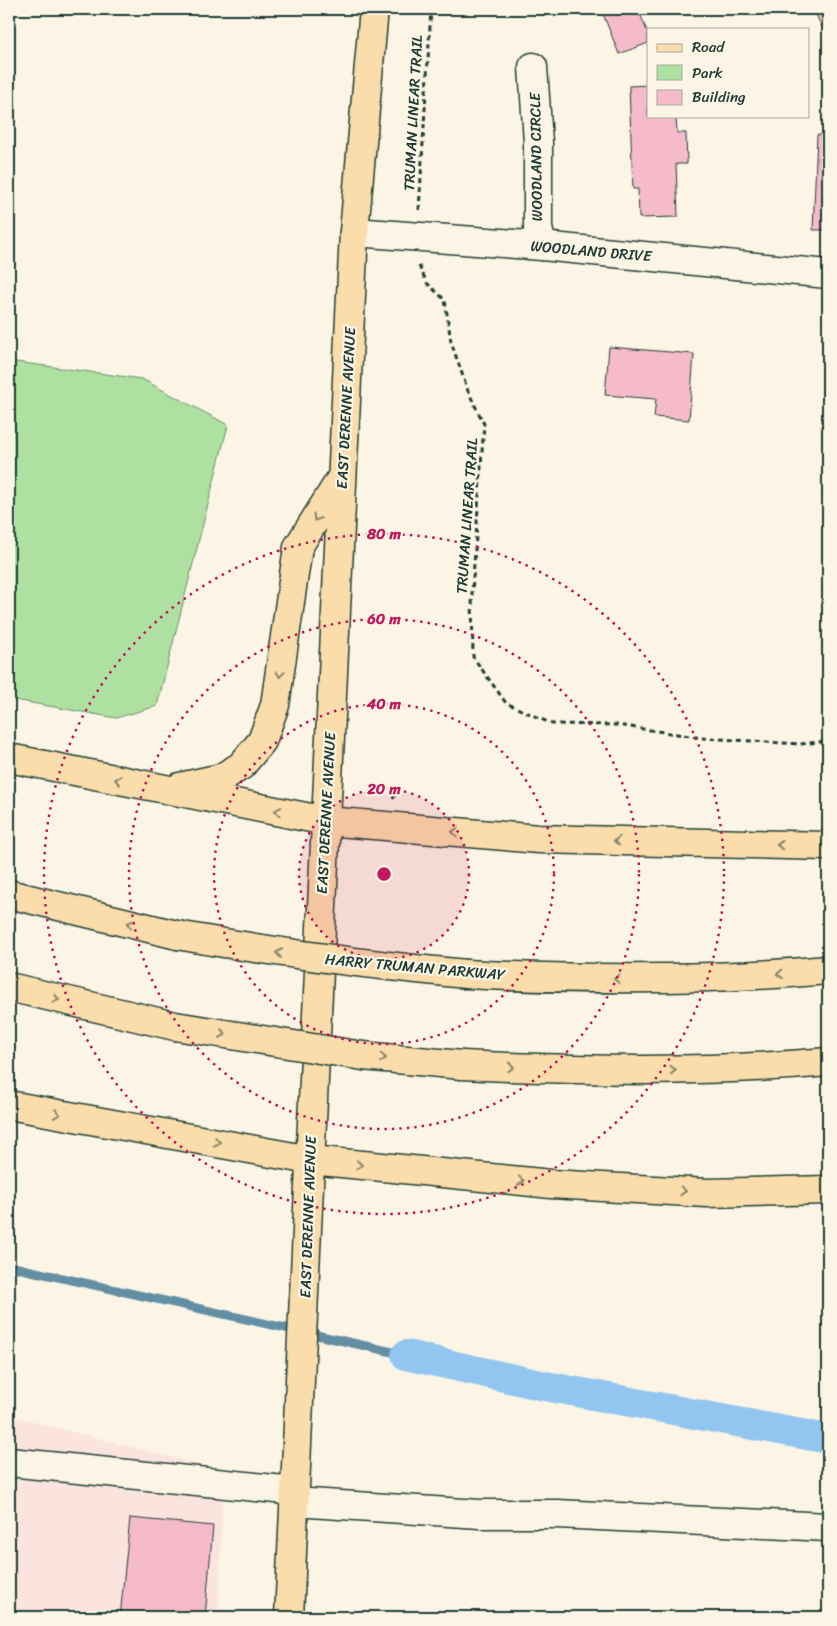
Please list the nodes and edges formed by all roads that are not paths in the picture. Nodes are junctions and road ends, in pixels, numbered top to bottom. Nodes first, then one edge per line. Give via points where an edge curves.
1 (374, 9) edge
2 (533, 67) dead end
3 (354, 232) junction
4 (542, 246) junction
5 (828, 274) edge
6 (342, 477) junction
7 (9, 758) edge
8 (164, 789) junction
9 (326, 821) junction
10 (828, 846) edge
11 (9, 894) edge
12 (828, 970) edge
13 (9, 987) edge
14 (828, 1062) edge
15 (9, 1105) edge
16 (310, 1160) junction
17 (828, 1190) edge
18 (9, 1462) edge
19 (294, 1497) junction
20 (828, 1527) edge
21 (289, 1617) edge

1 - 3 main road, EAST DERENNE AVENUE
2 - 4 street, WOODLAND CIRCLE via 538,142 538,228
3 - 4 street, WOODLAND DRIVE
3 - 6 main road, EAST DERENNE AVENUE
4 - 5 street, WOODLAND DRIVE
6 -> 8 main road via 298,548 275,706 262,741 241,766 221,778
6 - 9 main road, EAST DERENNE AVENUE
8 -> 7 main road
9 -> 8 main road
10 -> 9 main road via 539,839
9 - 16 main road, EAST DERENNE AVENUE
12 -> 11 main road, HARRY TRUMAN PARKWAY, bridge via 666,979 570,979 376,966 178,935
13 -> 14 main road, bridge via 175,1026 363,1056 567,1070 668,1071
15 -> 16 main road
16 -> 17 main road via 551,1184 706,1193
16 - 19 main road, EAST DERENNE AVENUE
18 - 19 street
19 - 20 street via 480,1514 557,1514
19 - 21 main road, EAST DERENNE AVENUE

